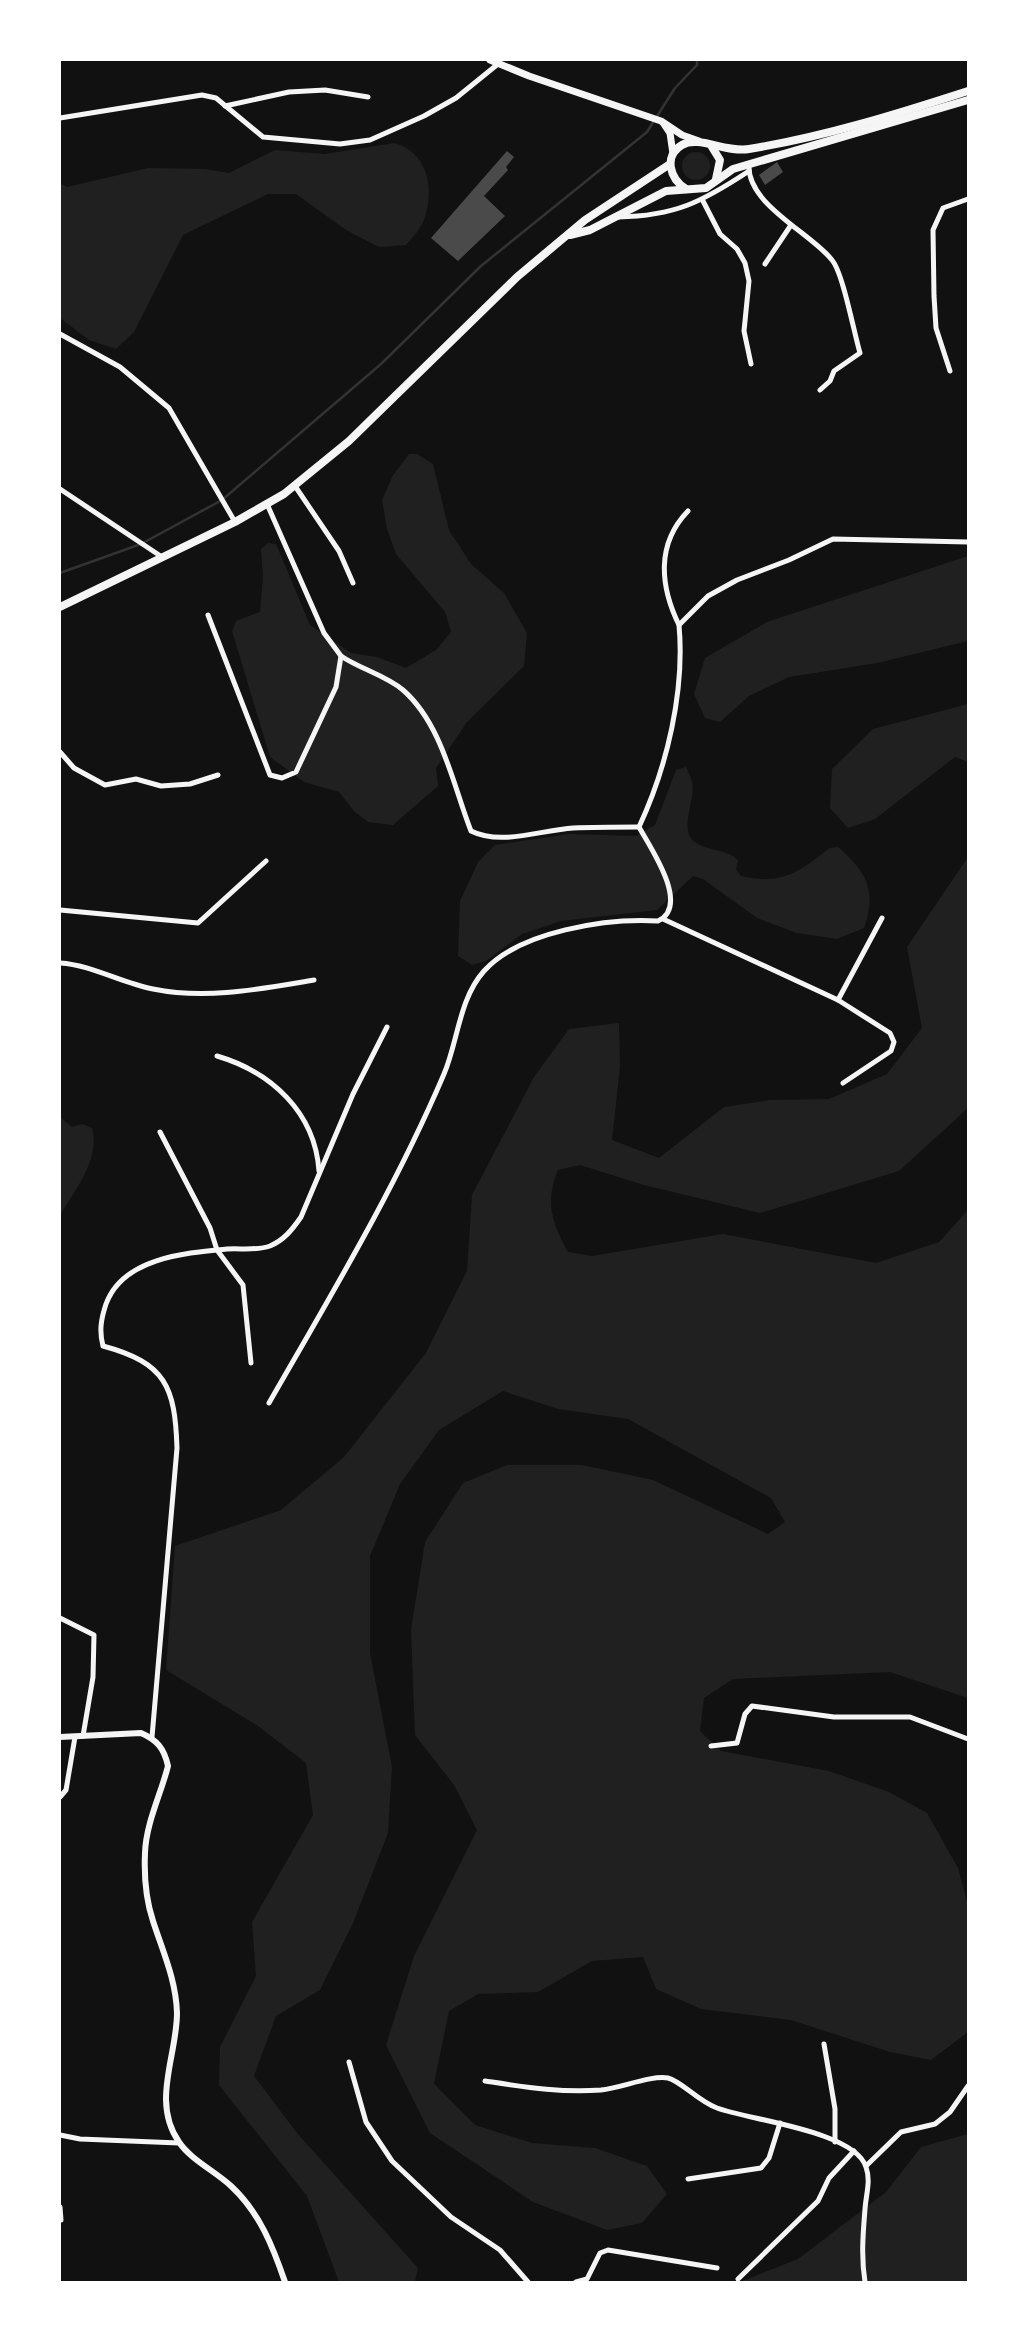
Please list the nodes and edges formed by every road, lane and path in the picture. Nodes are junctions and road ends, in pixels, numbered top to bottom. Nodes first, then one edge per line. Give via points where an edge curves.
1 (490, 60) edge
2 (498, 64) junction
3 (968, 91) edge
4 (368, 97) dead end
5 (968, 100) edge
6 (225, 106) junction
7 (60, 118) edge
8 (660, 120) junction
9 (699, 141) junction
10 (712, 147) junction
11 (673, 154) junction
12 (670, 164) junction
13 (749, 167) junction
14 (716, 179) junction
15 (685, 189) junction
16 (968, 199) edge
17 (703, 201) junction
18 (611, 217) junction
19 (791, 225) junction
20 (569, 235) junction
21 (765, 264) dead end
22 (60, 334) edge
23 (751, 364) dead end
24 (950, 371) dead end
25 (820, 390) dead end
26 (295, 486) junction
27 (60, 489) edge
28 (267, 504) junction
29 (688, 511) dead end
30 (235, 522) junction
31 (968, 542) edge
32 (162, 557) junction
33 (353, 583) dead end
34 (60, 607) edge
35 (208, 615) dead end
36 (678, 625) junction
37 (341, 656) junction
38 (60, 752) edge
39 (218, 775) dead end
40 (639, 827) junction
41 (266, 860) dead end
42 (60, 910) edge
43 (882, 918) dead end
44 (663, 919) junction
45 (60, 963) edge
46 (314, 980) dead end
47 (838, 1000) junction
48 (387, 1027) dead end
49 (217, 1056) dead end
50 (844, 1083) dead end
51 (160, 1132) dead end
52 (319, 1174) junction
53 (216, 1250) junction
54 (251, 1363) dead end
55 (269, 1403) dead end
56 (60, 1618) edge
57 (83, 1736) junction
58 (60, 1737) edge
59 (75, 1737) junction
60 (152, 1737) junction
61 (968, 1739) edge
62 (711, 1746) dead end
63 (60, 1797) edge
64 (824, 2044) dead end
65 (349, 2062) dead end
66 (485, 2081) dead end
67 (968, 2086) edge
68 (780, 2123) junction
69 (60, 2135) edge
70 (835, 2142) junction
71 (179, 2143) junction
72 (854, 2151) junction
73 (866, 2166) junction
74 (688, 2179) dead end
75 (60, 2207) edge
76 (61, 2220) edge
77 (717, 2268) dead end
78 (738, 2279) dead end
79 (285, 2283) edge
80 (528, 2283) edge
81 (576, 2283) edge
82 (864, 2283) edge

1 - 2 main road
2 - 6 street via 456,98 370,140 340,144 263,137
2 - 8 main road
3 - 10 main road via 769,146 745,150
4 - 6 street via 325,90 289,92
5 - 13 main road
6 - 7 street via 202,95
8 - 9 main road
8 - 11 main road via 670,133
9 - 10 main road
9 - 11 main road via 684,143
10 - 14 main road via 720,160
11 - 12 main road
12 - 15 main road via 674,179
12 - 20 main road
13 - 14 main road
13 - 17 street
13 - 19 street via 766,201
14 - 15 main road via 699,190
15 - 18 main road via 666,191
16 - 24 street via 941,210 933,233 936,328
17 - 18 street via 665,212
17 - 23 street via 720,234 740,253 748,273 744,331
18 - 20 main road
19 - 21 street
19 - 25 street via 836,265 860,352 834,371
20 - 26 main road via 517,277 349,441
22 - 30 street via 120,367 169,408
26 - 28 main road
26 - 33 street via 339,551
27 - 32 street
28 - 30 main road
28 - 37 street via 324,633
29 - 36 street via 671,531 664,558 667,597
30 - 32 main road
31 - 36 street via 833,539 708,596
32 - 34 main road
35 - 37 street via 270,775 282,778 296,772 336,687
36 - 40 street via 677,694 662,764
37 - 40 street via 402,690 412,701 447,758 471,831 507,837 572,828
38 - 39 street via 74,768 105,785 136,779 161,786 190,784
40 - 44 street via 670,889 670,906
41 - 42 street via 198,923
43 - 47 street
44 - 47 street
44 - 55 street via 531,938 485,970 464,1009 444,1073 382,1207
45 - 46 street via 189,995
47 - 50 street via 890,1033 894,1042 891,1051
48 - 52 street
49 - 52 street via 264,1075 301,1115 317,1147
51 - 53 street via 210,1228
52 - 53 street via 301,1217 283,1238 260,1248
53 - 54 street via 243,1285
53 - 60 street via 151,1263 122,1277 110,1292 99,1333 103,1346 130,1353 159,1372 176,1415
56 - 57 street via 94,1635 93,1677
57 - 59 street
57 - 60 street via 117,1732
58 - 59 street
59 - 63 street via 66,1790
60 - 71 street via 165,1752 168,1766 145,1851 147,1896 175,1988 177,2015 165,2103
61 - 62 street via 910,1717 834,1717 752,1706 737,1743
64 - 70 street via 835,2109
65 - 80 street via 366,2122 393,2161 451,2217 500,2250
66 - 68 street via 554,2092 629,2087 669,2078 717,2109
67 - 73 street via 935,2124 901,2132
68 - 70 street
68 - 74 street via 761,2168
69 - 71 street
70 - 72 street
71 - 79 street via 232,2187 256,2214
72 - 73 street
72 - 78 street via 830,2178 818,2202
73 - 82 street
75 - 76 street
77 - 81 street via 608,2250 600,2253 587,2279

